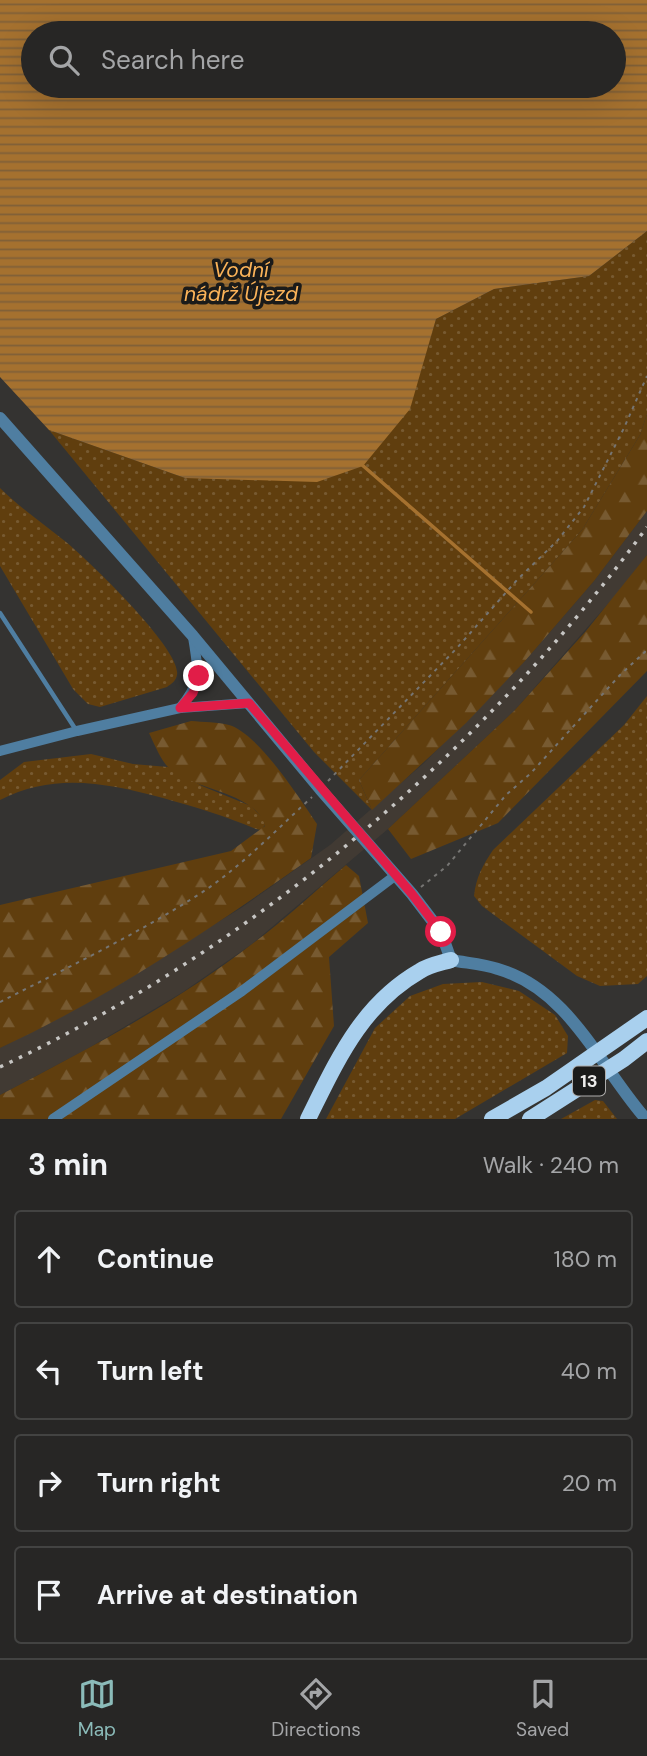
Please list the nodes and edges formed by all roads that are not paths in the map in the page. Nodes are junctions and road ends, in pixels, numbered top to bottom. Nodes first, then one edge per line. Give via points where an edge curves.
1 (0, 418) edge
2 (0, 613) edge
3 (193, 636) junction
4 (249, 703) junction
5 (180, 708) junction
6 (77, 731) junction
7 (0, 751) edge
8 (396, 875) junction
9 (451, 960) junction
10 (647, 1018) edge
11 (647, 1041) edge
12 (52, 1119) edge
13 (308, 1119) edge
14 (492, 1119) edge
15 (530, 1119) edge
16 (646, 1119) edge

1 - 3 street
2 - 6 lane
3 - 4 street
3 - 5 street via 199,676 193,693
4 - 5 street
4 - 8 street
5 - 6 street
6 - 7 street
8 - 9 street via 441,932
8 - 12 street via 242,991
9 - 13 highway via 422,969 380,999 346,1042
9 - 16 street via 499,969 537,987 567,1013
10 - 14 highway, 13 via 546,1088
11 - 15 highway, 13

